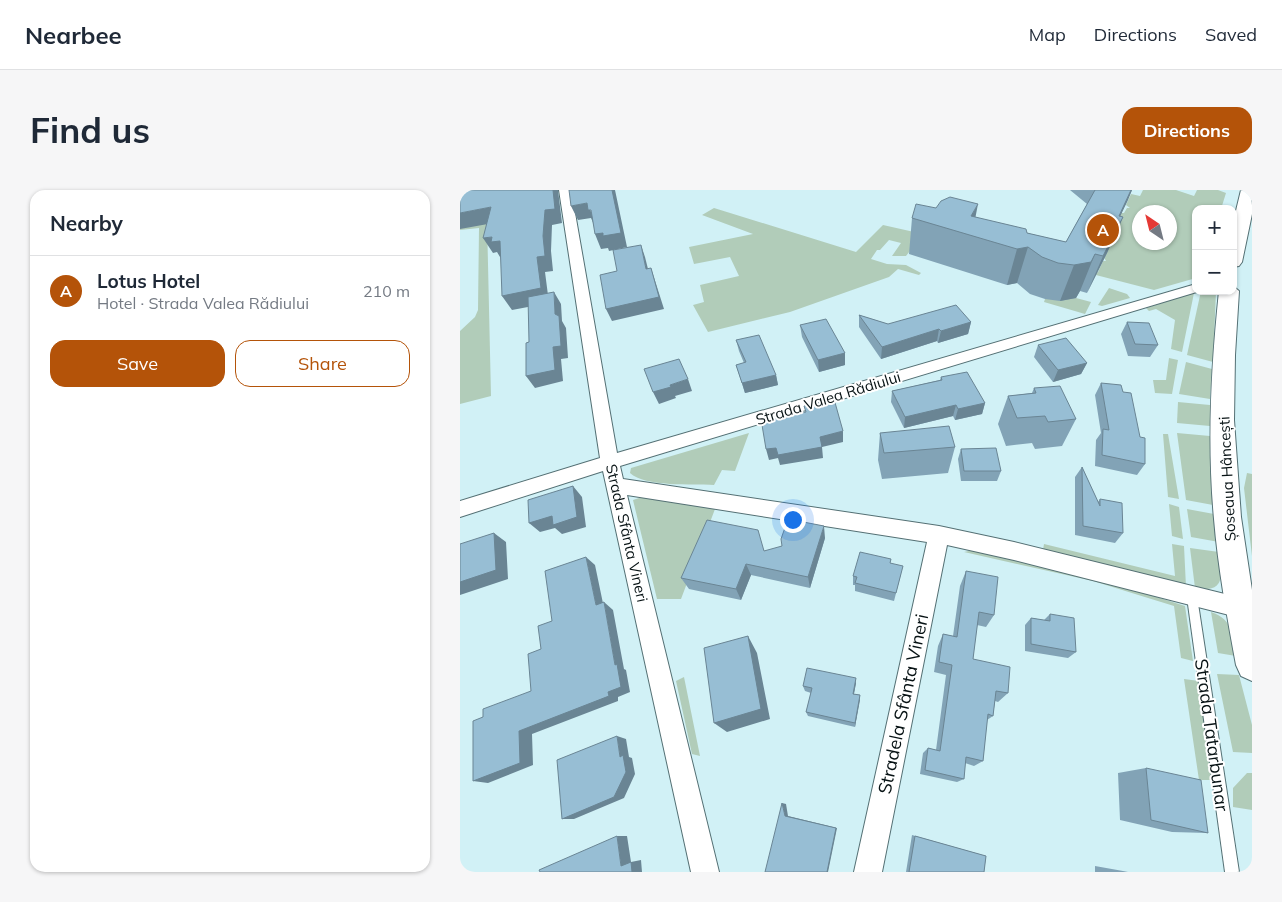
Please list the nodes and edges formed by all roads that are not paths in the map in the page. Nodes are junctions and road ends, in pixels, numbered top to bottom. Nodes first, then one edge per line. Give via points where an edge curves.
1 (565, 190) edge
2 (1249, 190) edge
3 (1236, 250) edge
4 (1192, 289) edge
5 (1229, 295) edge
6 (610, 462) junction
7 (616, 486) junction
8 (460, 509) edge
9 (938, 535) junction
10 (1192, 598) junction
11 (1241, 608) junction
12 (1252, 664) edge
13 (705, 872) edge
14 (868, 872) edge
15 (1232, 872) edge

1 - 6 street, Strada Sfânta Vineri
2 - 3 street
4 - 6 street, Strada Valea Rădiului
5 - 11 street, Șoseaua Hâncești via 1224,464 1231,550
6 - 7 street, Strada Sfânta Vineri
6 - 8 street, Strada Valea Rădiului
7 - 9 street
7 - 13 street, Strada Sfânta Vineri
9 - 10 street via 1043,558
9 - 14 street, Stradela Sfânta Vineri
10 - 11 street
10 - 15 lane, Strada Tatarbunar
11 - 12 street, Șoseaua Hâncești

